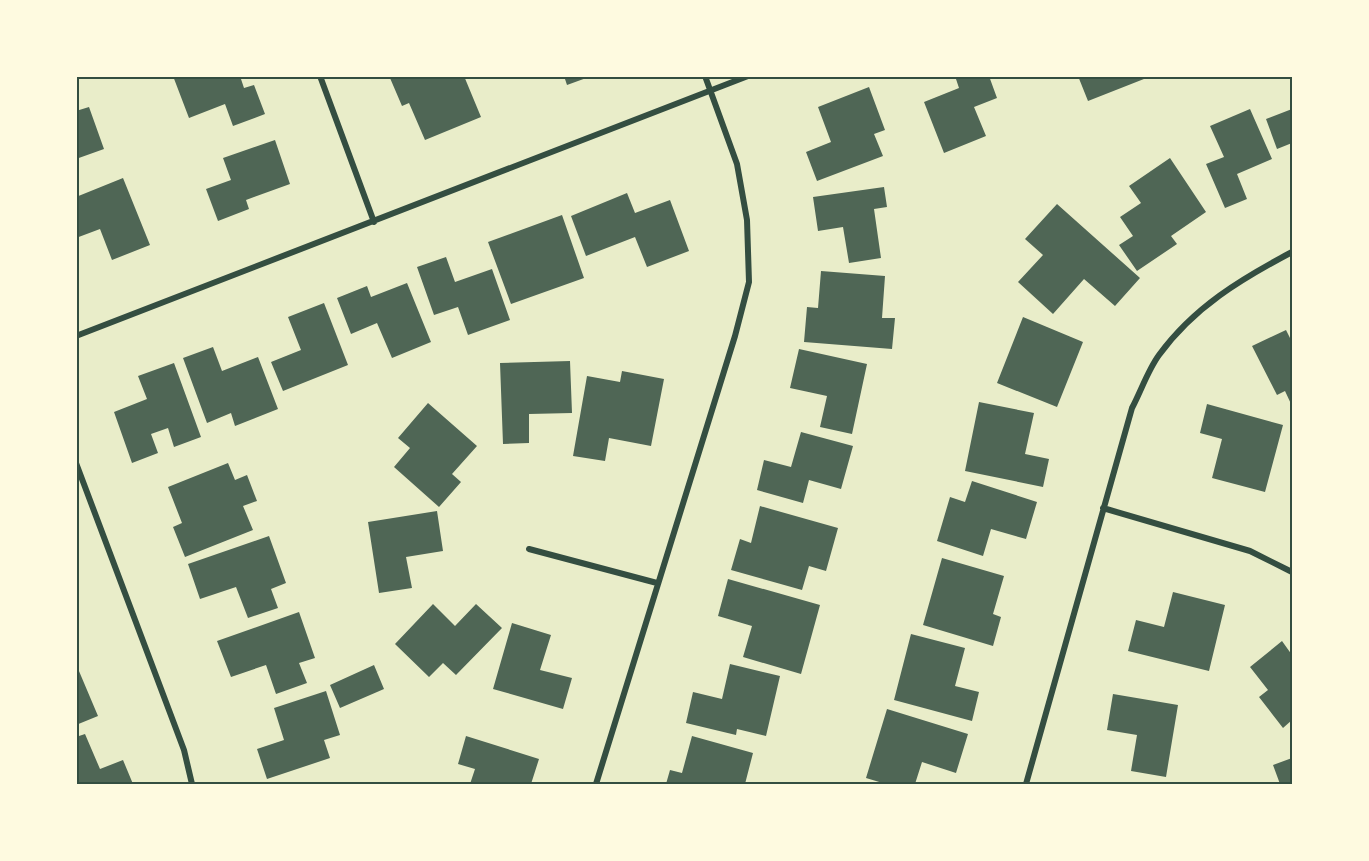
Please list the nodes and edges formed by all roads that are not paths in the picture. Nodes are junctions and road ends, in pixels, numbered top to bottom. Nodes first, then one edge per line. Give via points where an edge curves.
1 (320, 76) edge
2 (705, 76) edge
3 (748, 76) edge
4 (711, 91) junction
5 (374, 222) junction
6 (1293, 252) edge
7 (76, 336) edge
8 (76, 463) edge
9 (1103, 508) junction
10 (529, 549) dead end
11 (1293, 572) edge
12 (657, 583) junction
13 (192, 784) edge
14 (596, 784) edge
15 (1026, 784) edge

1 - 5 street
2 - 4 street
3 - 4 street
4 - 5 street
4 - 12 street via 737,164 747,220 749,282
5 - 7 street
6 - 9 street via 1246,276 1198,311 1158,356 1132,408
8 - 13 street via 184,750
9 - 11 street via 1250,551
9 - 15 street
10 - 12 street
12 - 14 street

